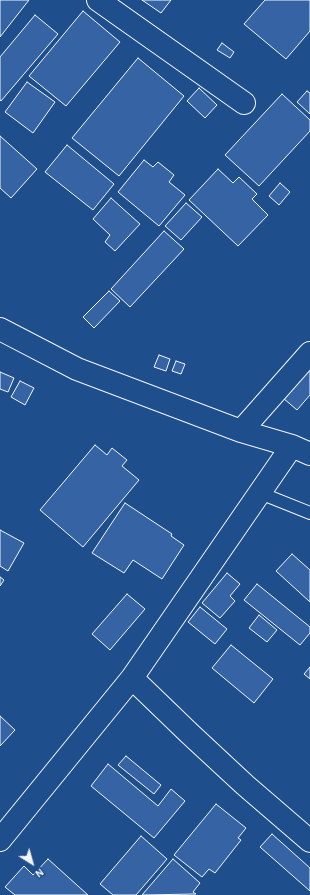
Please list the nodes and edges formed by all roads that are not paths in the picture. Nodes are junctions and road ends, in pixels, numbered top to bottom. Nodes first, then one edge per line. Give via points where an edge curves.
1 (98, 0) edge
2 (244, 103) dead end
3 (0, 329) edge
4 (310, 353) edge
5 (241, 431) junction
6 (301, 450) edge
7 (260, 493) junction
8 (310, 513) edge
9 (132, 678) junction
10 (0, 840) edge
11 (310, 841) edge

1 - 2 street
3 - 5 street via 77,369
4 - 5 street
5 - 6 street
6 - 7 street
7 - 8 lane
7 - 9 street
9 - 10 street
9 - 11 street via 245,785

